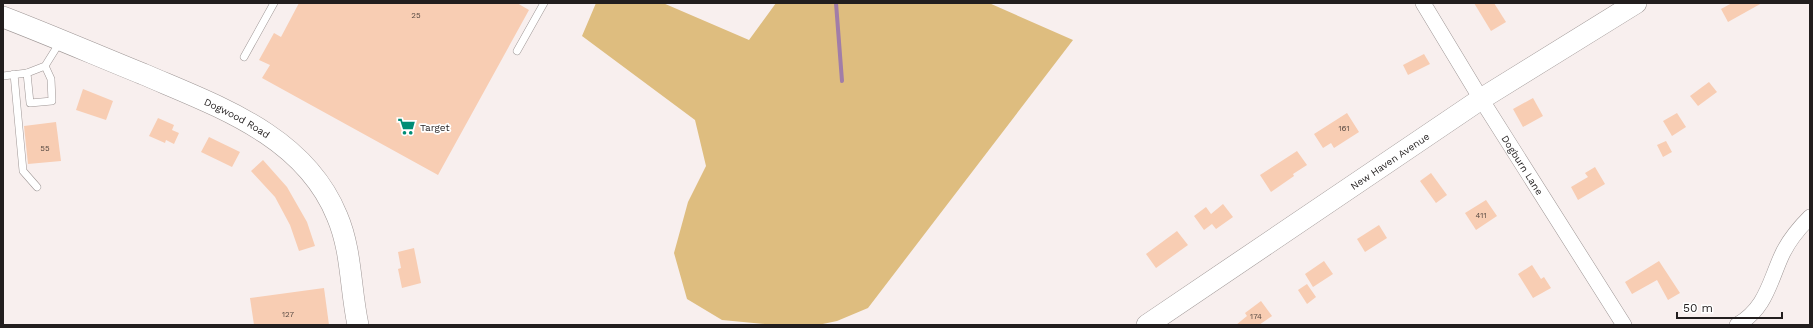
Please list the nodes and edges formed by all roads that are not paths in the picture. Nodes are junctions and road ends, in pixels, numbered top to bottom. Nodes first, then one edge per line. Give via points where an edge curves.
1 (274, 3) edge
2 (544, 3) edge
3 (1423, 3) edge
4 (1636, 3) edge
5 (3, 17) edge
6 (61, 40) junction
7 (517, 51) dead end
8 (244, 57) dead end
9 (45, 66) junction
10 (27, 73) junction
11 (14, 74) junction
12 (3, 76) edge
13 (1481, 99) junction
14 (37, 187) dead end
15 (1810, 218) edge
16 (358, 325) edge
17 (1147, 325) edge
18 (1624, 325) edge
19 (1737, 325) edge

1 - 8 lane
2 - 7 lane
3 - 13 street, Dogburn Lane
4 - 13 street, New Haven Avenue
5 - 6 street, Dogwood Road
6 - 9 lane
6 - 16 street, Dogwood Road via 211,103 256,126 291,152 320,185 337,215 348,252
9 - 10 lane
9 - 10 lane via 51,79 52,101 30,103
10 - 11 lane
11 - 12 lane
11 - 14 lane via 23,171
13 - 17 street, New Haven Avenue
13 - 18 street, Dogburn Lane
15 - 19 street via 1782,256 1766,296 1751,315

